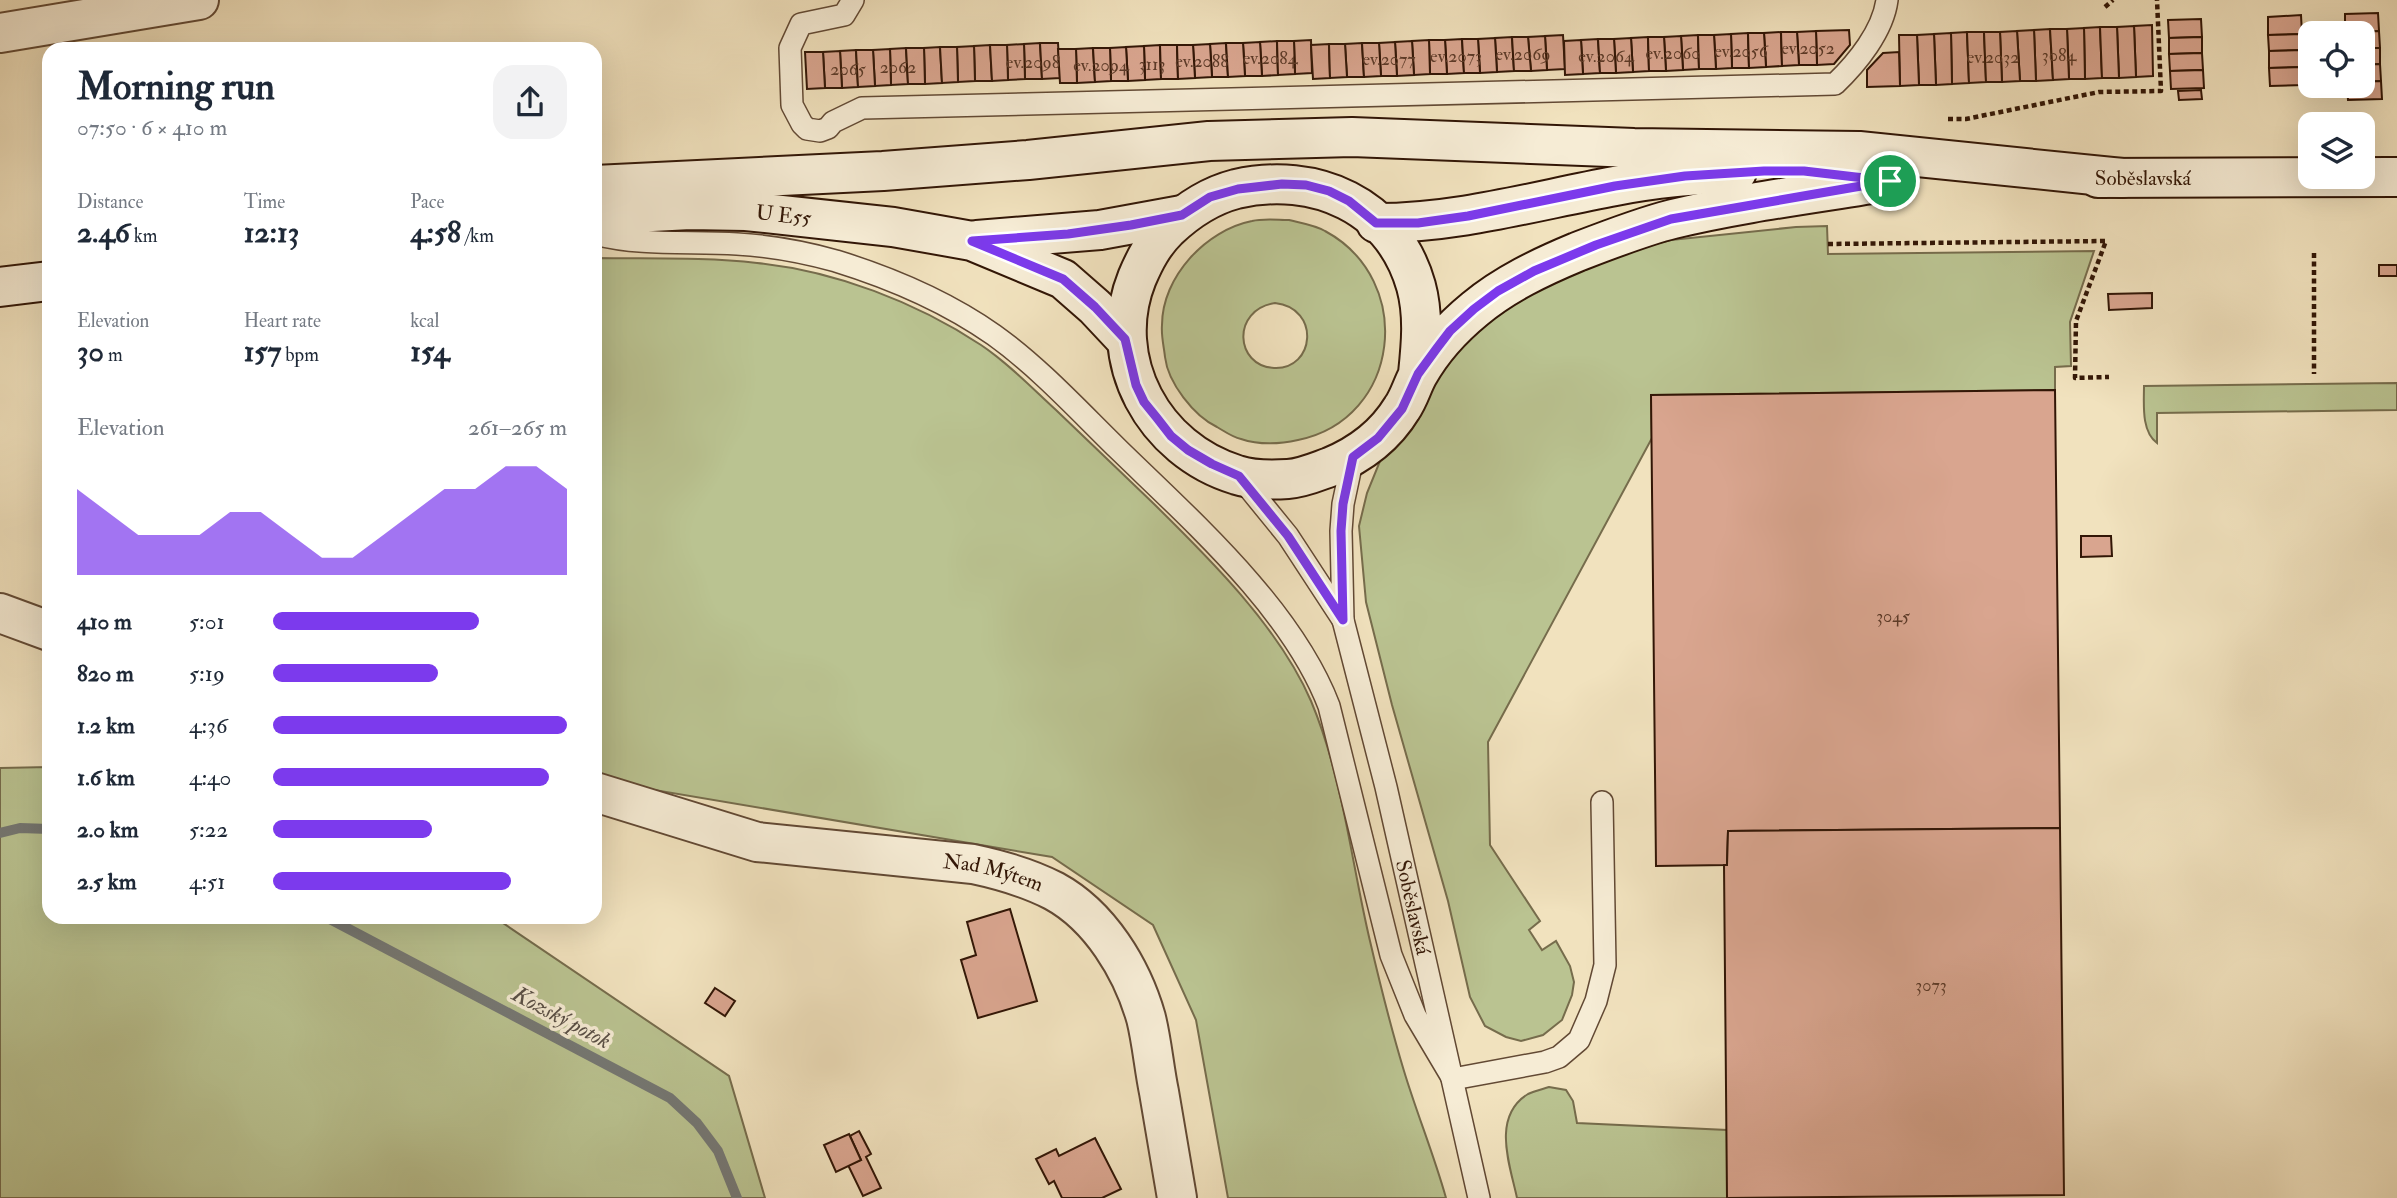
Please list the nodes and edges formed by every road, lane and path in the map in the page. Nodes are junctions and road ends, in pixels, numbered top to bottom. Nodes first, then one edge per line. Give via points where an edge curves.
1 (199, 0) edge
2 (853, 0) edge
3 (1887, 0) edge
4 (2113, 0) edge
5 (2157, 0) edge
6 (2105, 7) dead end
7 (0, 33) edge
8 (1938, 119) dead end
9 (2397, 177) edge
10 (2122, 178) junction
11 (1890, 181) junction
12 (602, 185) edge
13 (602, 215) edge
14 (1182, 215) junction
15 (1376, 223) junction
16 (602, 236) edge
17 (972, 241) junction
18 (1828, 244) dead end
19 (2314, 253) dead end
20 (42, 282) edge
21 (0, 287) edge
22 (1125, 339) junction
23 (1418, 374) junction
24 (2314, 374) dead end
25 (2109, 377) dead end
26 (1353, 457) junction
27 (1239, 476) junction
28 (0, 613) edge
29 (1343, 620) junction
30 (42, 628) edge
31 (602, 794) edge
32 (1602, 802) dead end
33 (1453, 1079) junction
34 (1177, 1198) edge
35 (1479, 1198) edge

1 - 7 main road
2 - 3 lane via 844,15 801,23 790,48 792,105 802,124 813,131 828,128 862,108 1835,84 1856,64
4 - 6 path
5 - 8 path via 2161,91 2099,92 1966,119
9 - 10 main road, Soběslavská
10 - 11 main road, Soběslavská
10 - 12 main road via 1859,151 1352,137 1209,141 883,171
11 - 15 main road, Soběslavská via 1804,171 1685,176 1468,216
11 - 23 main road, Soběslavská via 1671,219 1571,255 1498,291 1474,309 1450,331
13 - 17 main road, U E55 via 746,211 892,226
14 - 15 main road, Soběslavská via 1210,197 1282,184 1329,191
14 - 17 main road via 1100,230
14 - 22 main road, Soběslavská via 1149,251 1132,291
15 - 23 main road, Soběslavská via 1406,261 1416,285 1422,338
16 - 33 lane via 793,251 835,261 916,292 995,336 1153,482 1239,570 1280,620 1321,685 1391,955 1415,1015
17 - 22 main road via 1063,279
18 - 25 path via 2106,241 2076,321 2075,378
19 - 24 path
20 - 21 main road
22 - 27 main road, Soběslavská via 1144,402 1171,436
23 - 26 main road, Soběslavská via 1402,409 1378,438
26 - 27 main road, Soběslavská via 1292,479
26 - 29 lane, Soběslavská via 1342,517
27 - 29 lane, Soběslavská via 1288,536
28 - 30 main road
29 - 33 lane, Soběslavská
31 - 34 main road, Nad Mýtem via 757,842 1002,871 1067,900 1100,930 1134,986 1146,1019
32 - 33 lane via 1605,965 1596,1001 1578,1040 1559,1057 1545,1062
33 - 35 lane, Soběslavská

